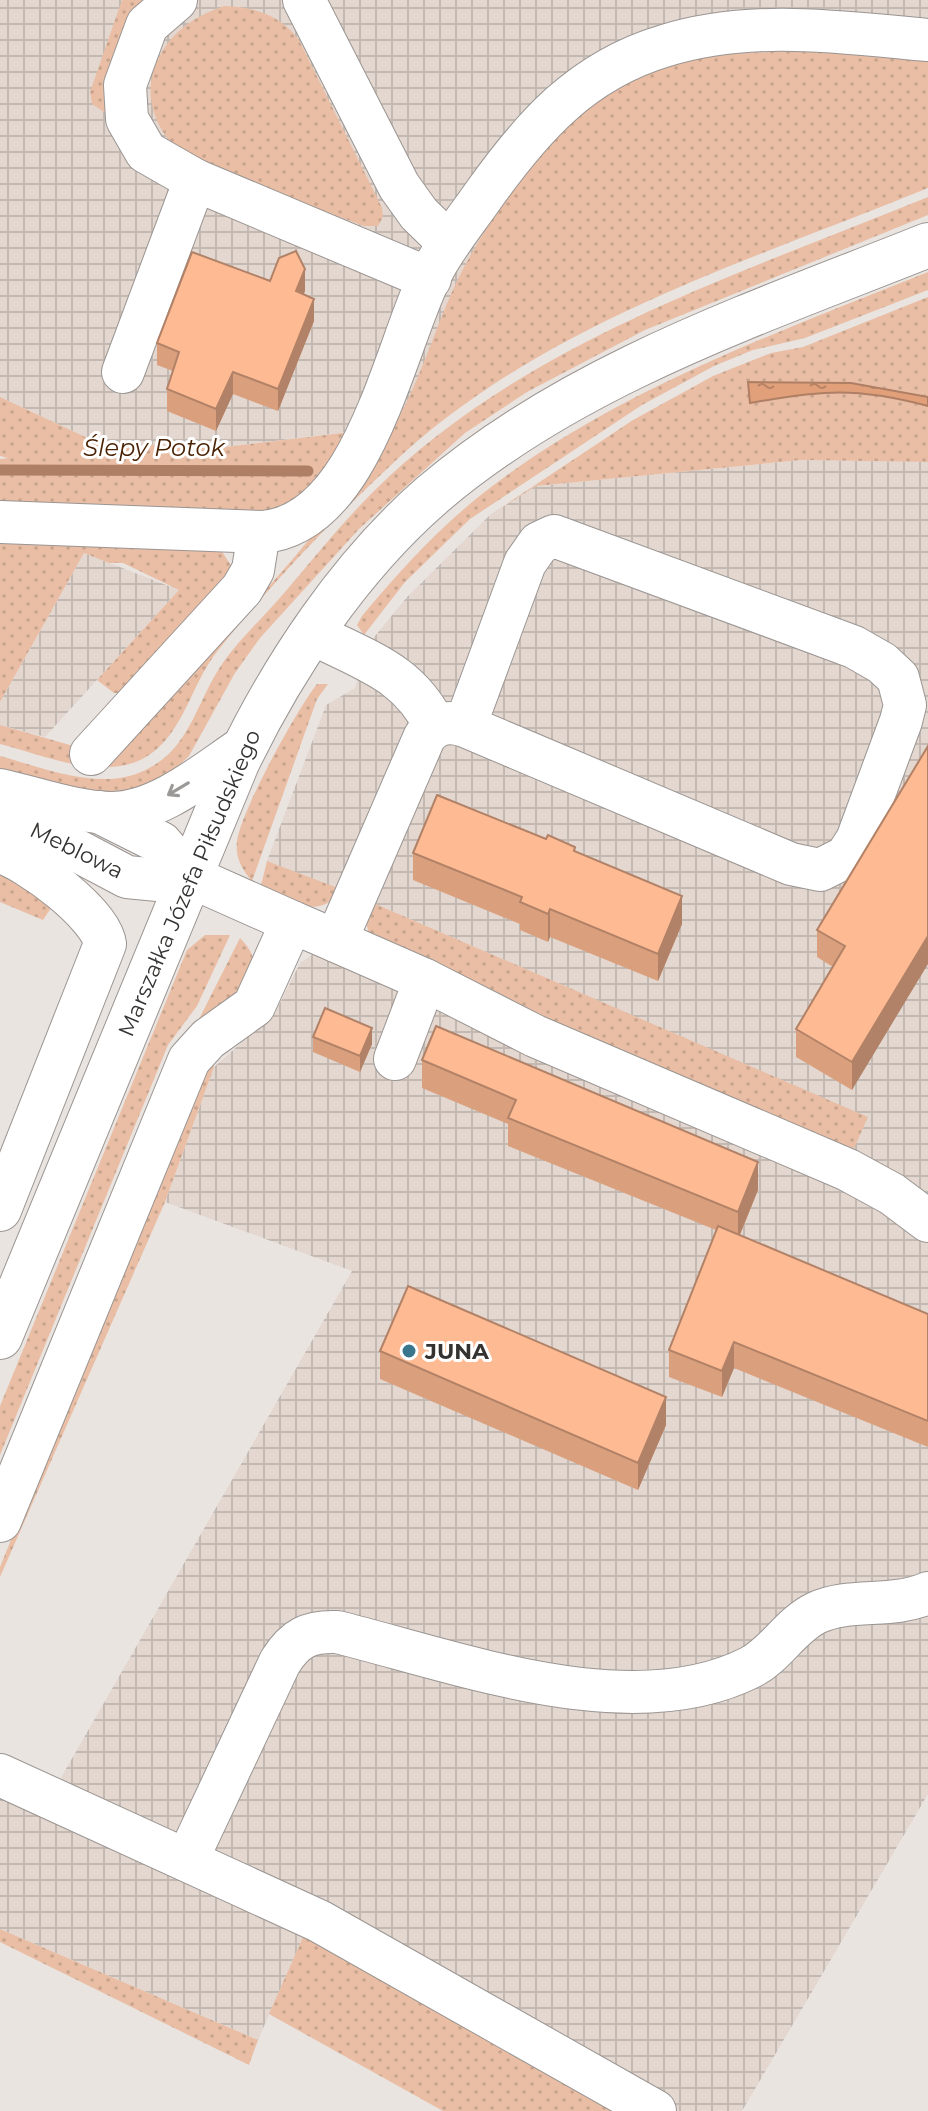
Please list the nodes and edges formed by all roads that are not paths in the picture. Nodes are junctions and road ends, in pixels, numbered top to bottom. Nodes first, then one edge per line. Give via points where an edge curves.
1 (176, 0) edge
2 (304, 0) edge
3 (928, 40) edge
4 (195, 180) junction
5 (928, 245) edge
6 (439, 261) junction
7 (123, 372) dead end
8 (0, 522) edge
9 (259, 532) junction
10 (314, 634) junction
11 (450, 726) junction
12 (244, 747) junction
13 (91, 754) dead end
14 (0, 790) edge
15 (0, 810) edge
16 (99, 812) junction
17 (0, 852) edge
18 (189, 876) junction
19 (292, 922) junction
20 (336, 941) junction
21 (425, 980) junction
22 (395, 1059) dead end
23 (0, 1210) edge
24 (928, 1221) edge
25 (0, 1337) edge
26 (0, 1521) edge
27 (928, 1593) edge
28 (0, 1775) edge
29 (187, 1860) junction
30 (655, 2111) edge

1 - 4 street via 154,16 135,50 125,85 127,119 146,152
2 - 6 street
3 - 6 street via 793,28 747,30 703,35 625,60 596,74 542,119
4 - 6 street
4 - 7 street
5 - 10 main road, Marszałka Józefa Piłsudskiego via 668,352 592,388 515,434 424,503
6 - 9 street via 371,428 347,467 308,516 284,529
8 - 9 street
9 - 13 street via 253,570 242,589
10 - 11 street via 403,682
10 - 12 main road, Marszałka Józefa Piłsudskiego
11 - 11 street via 791,864 820,870 838,864 857,840 905,705 898,678 854,647 554,536 539,543 525,563
11 - 20 street via 424,738
12 -> 16 street, Meblowa via 157,801
12 - 18 main road, Marszałka Józefa Piłsudskiego
14 - 16 street, Meblowa
15 - 18 street, Meblowa via 127,877
16 - 18 street, Meblowa via 161,843
17 - 23 street via 34,869 83,911 105,944
18 - 19 street
18 - 25 main road, Marszałka Józefa Piłsudskiego
19 - 20 street
19 - 26 street via 254,1006 208,1039 189,1060
20 - 21 street
21 - 22 street
21 - 24 street via 535,1036 848,1170
27 - 29 street via 903,1603 817,1612 752,1667 715,1681 627,1694 537,1682 337,1632 303,1636 280,1662
28 - 29 street
29 - 30 street via 381,1954

